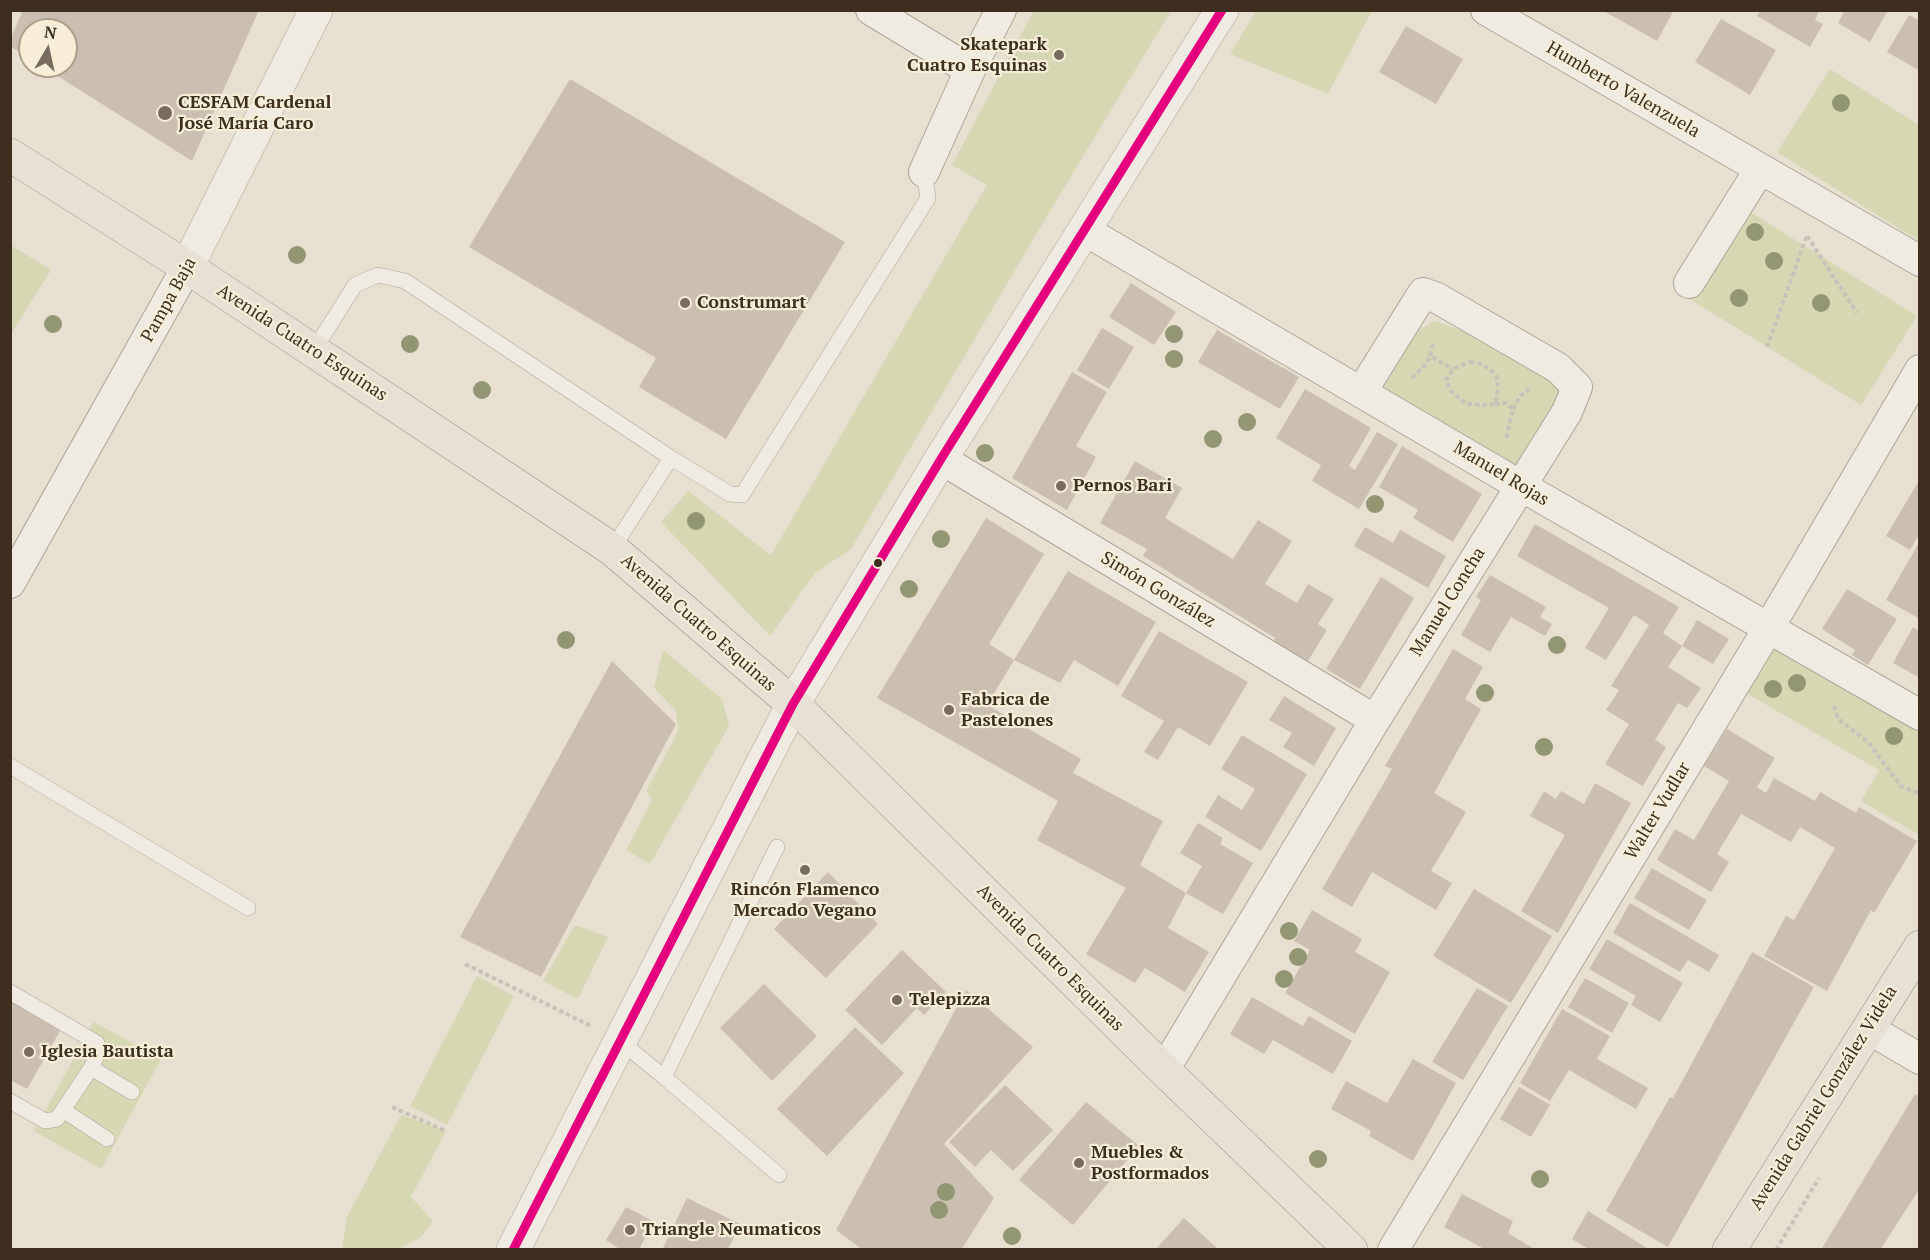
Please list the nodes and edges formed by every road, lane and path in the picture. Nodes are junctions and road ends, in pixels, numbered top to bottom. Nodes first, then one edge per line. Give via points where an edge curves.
1 (316, 10) edge
2 (871, 10) edge
3 (1001, 10) edge
4 (1222, 10) edge
5 (1486, 10) edge
6 (970, 70) junction
7 (10, 155) edge
8 (1760, 169) junction
9 (924, 172) joint
10 (1821, 204) junction
11 (1084, 230) junction
12 (1806, 236) junction
13 (1920, 261) edge
14 (187, 267) junction
15 (1689, 283) dead end
16 (1857, 313) dead end
17 (1767, 347) dead end
18 (314, 350) junction
19 (1453, 369) joint
20 (1920, 370) edge
21 (1362, 391) junction
22 (671, 458) junction
23 (941, 459) junction
24 (1521, 486) junction
25 (612, 549) junction
26 (10, 583) edge
27 (1768, 629) junction
28 (1821, 659) junction
29 (793, 704) junction
30 (1920, 715) edge
31 (1375, 720) junction
32 (10, 766) edge
33 (1920, 794) edge
34 (777, 847) dead end
35 (248, 908) dead end
36 (1920, 947) edge
37 (465, 964) dead end
38 (10, 992) edge
39 (1869, 1029) junction
40 (620, 1041) junction
41 (1920, 1059) edge
42 (91, 1068) junction
43 (1164, 1070) junction
44 (664, 1077) junction
45 (132, 1092) dead end
46 (10, 1101) edge
47 (392, 1107) dead end
48 (63, 1110) junction
49 (446, 1131) dead end
50 (107, 1139) dead end
51 (779, 1175) dead end
52 (513, 1250) edge
53 (1351, 1250) edge
54 (1393, 1250) edge
55 (1729, 1250) edge

1 - 14 street, Pampa Baja
2 - 6 street
3 - 6 street
4 - 11 street
5 - 8 street, Humberto Valenzuela
6 - 9 street
7 - 14 main road, Avenida Cuatro Esquinas
8 - 10 street, Humberto Valenzuela
8 - 15 street
9 - 22 lane via 928,198 742,495 730,494
10 - 12 path
10 - 13 street, Humberto Valenzuela
11 - 21 street, Manuel Rojas
11 - 23 street
12 - 16 path
12 - 17 path
14 - 18 main road, Avenida Cuatro Esquinas
14 - 26 street, Pampa Baja
18 - 22 lane via 355,285 378,275 405,281
18 - 25 main road, Avenida Cuatro Esquinas
19 - 19 path via 1446,380 1451,391 1466,404 1496,404 1497,377 1490,369 1470,362
20 - 27 street, Walter Vudlar
21 - 24 street, Manuel Rojas
21 - 24 street, Manuel Concha via 1423,293 1437,297 1558,368 1577,387 1567,412
22 - 25 lane
23 - 29 street
23 - 31 street, Simón González
24 - 27 street, Manuel Rojas
24 - 31 street, Manuel Concha
25 - 29 main road, Avenida Cuatro Esquinas
27 - 28 street, Manuel Rojas
27 - 54 street, Walter Vudlar
28 - 30 street, Manuel Rojas
28 - 33 path via 1838,719 1868,742 1901,786
29 - 40 street
29 - 43 main road, Avenida Cuatro Esquinas
31 - 43 street, Manuel Concha
32 - 35 lane
34 - 44 lane
36 - 39 main road, Avenida Gabriel González Videla
37 - 40 path
38 - 42 lane via 97,1043 98,1053
39 - 41 street
39 - 55 main road, Avenida Gabriel González Videla
40 - 44 lane
40 - 52 street
42 - 45 lane
42 - 48 lane
43 - 53 main road, Avenida Cuatro Esquinas
44 - 51 lane
46 - 48 lane via 45,1121 57,1119
47 - 49 path
48 - 50 lane

